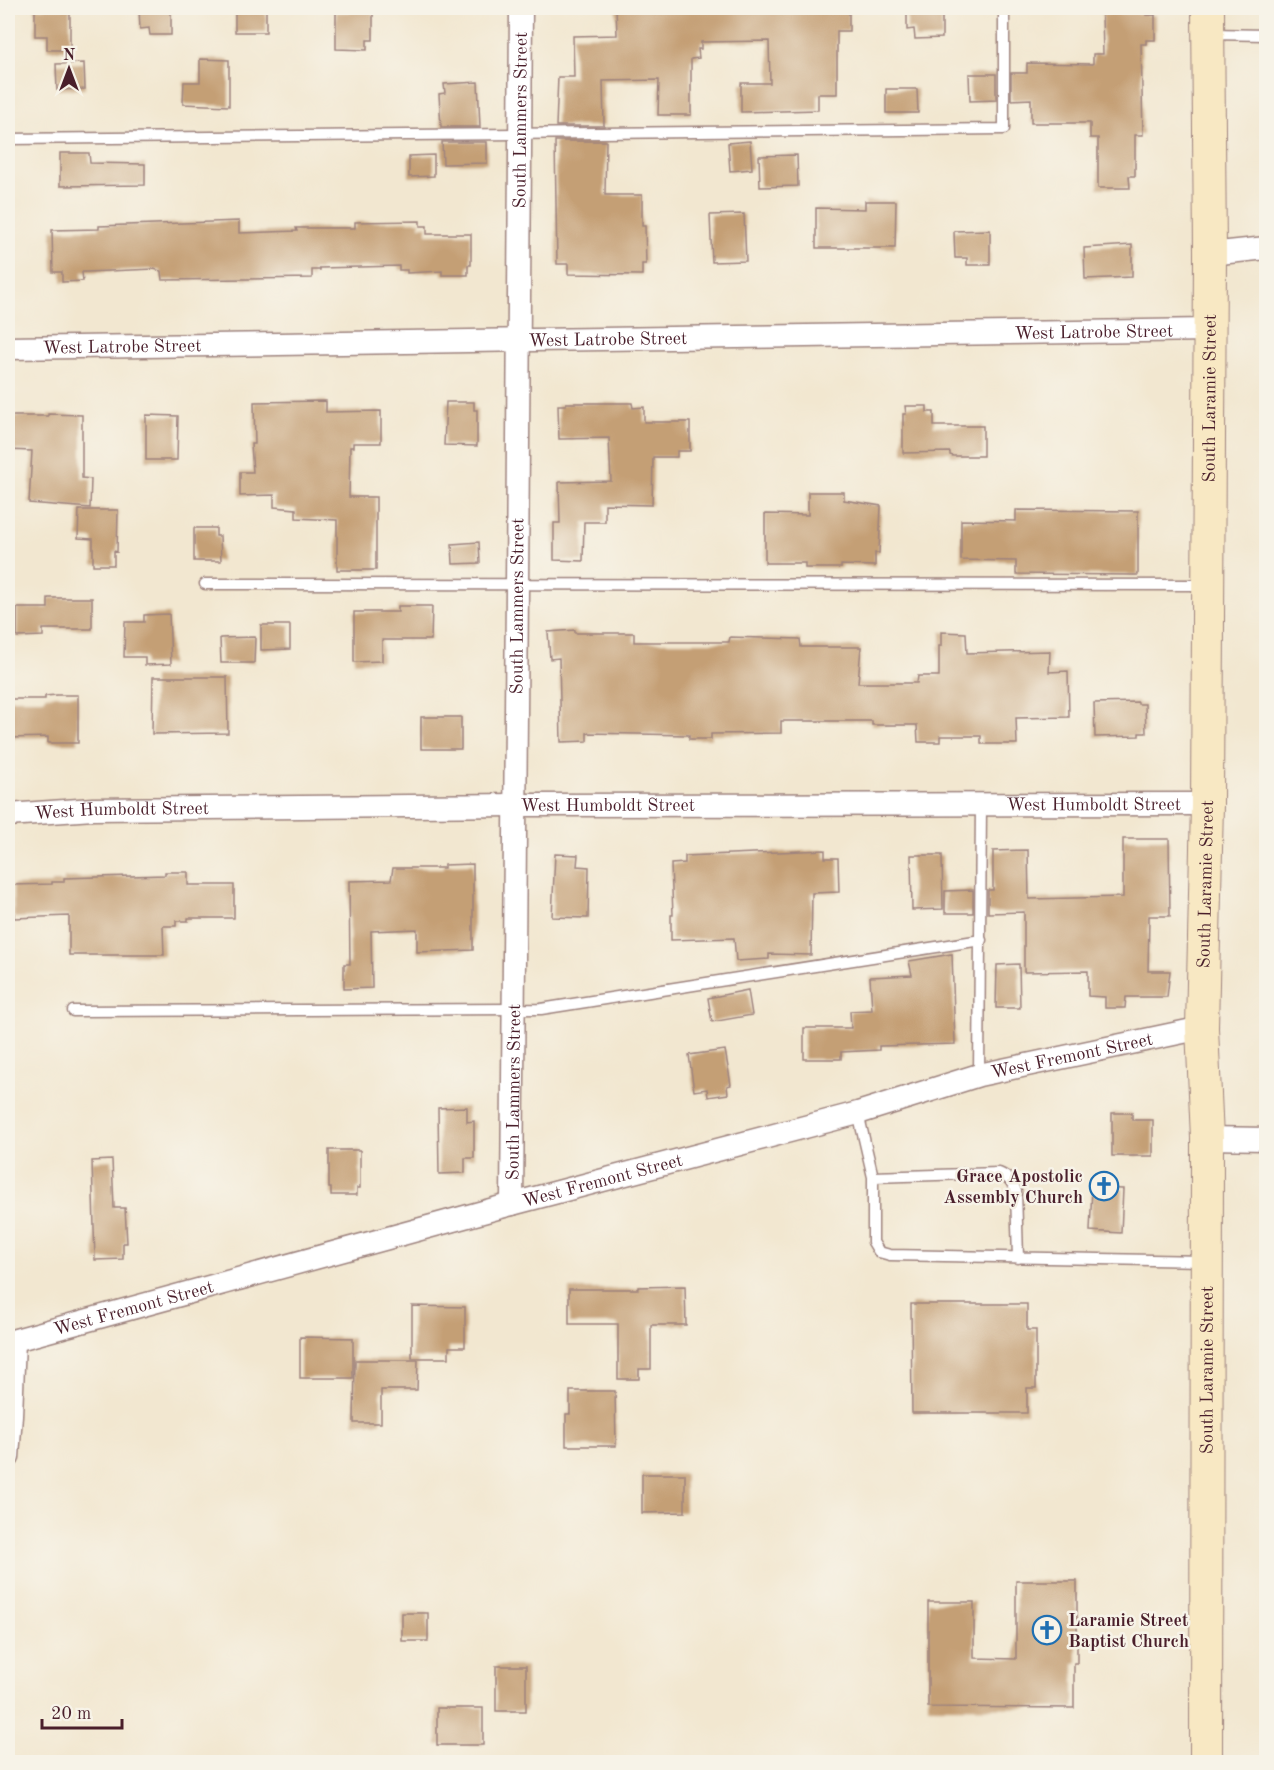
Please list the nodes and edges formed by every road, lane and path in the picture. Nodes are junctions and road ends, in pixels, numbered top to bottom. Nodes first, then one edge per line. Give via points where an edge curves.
1 (521, 8) edge
2 (1005, 8) edge
3 (1208, 21) edge
4 (1266, 35) edge
5 (519, 134) junction
6 (8, 139) edge
7 (1266, 248) edge
8 (1210, 254) junction
9 (1209, 330) junction
10 (518, 342) junction
11 (8, 348) edge
12 (205, 584) dead end
13 (517, 584) junction
14 (1208, 585) junction
15 (981, 804) junction
16 (1207, 804) junction
17 (517, 805) junction
18 (8, 815) edge
19 (981, 940) junction
20 (514, 1009) junction
21 (73, 1011) dead end
22 (1202, 1028) junction
23 (979, 1075) junction
24 (858, 1113) junction
25 (1207, 1138) junction
26 (1266, 1139) edge
27 (873, 1177) junction
28 (512, 1204) junction
29 (1018, 1258) junction
30 (1206, 1262) junction
31 (11, 1342) edge
32 (8, 1457) edge
33 (1206, 1762) edge

1 - 5 street, South Lammers Street
2 - 5 lane via 1005,129
3 - 4 lane
3 - 8 street, South Laramie Street
5 - 6 lane
5 - 10 street, South Lammers Street
7 - 8 street
8 - 9 street, South Laramie Street
9 - 10 street, West Latrobe Street
9 - 14 street, South Laramie Street
10 - 11 street, West Latrobe Street
10 - 13 street, South Lammers Street
12 - 13 lane
13 - 14 lane
13 - 17 street, South Lammers Street
14 - 16 street, South Laramie Street
15 - 16 street, West Humboldt Street
15 - 17 street, West Humboldt Street
15 - 19 lane
16 - 22 street, South Laramie Street
17 - 18 street, West Humboldt Street via 93,809
17 - 20 street, South Lammers Street
19 - 20 lane via 541,1009
19 - 23 lane
20 - 21 lane
20 - 28 street, South Lammers Street
22 - 23 street, West Fremont Street
22 - 25 street, South Laramie Street
23 - 24 street, West Fremont Street
24 - 27 lane
24 - 28 street, West Fremont Street
25 - 26 street
25 - 30 street, South Laramie Street
27 - 29 lane via 873,1242 879,1252
27 - 29 lane via 999,1173 1006,1176 1016,1191
28 - 31 street, West Fremont Street
29 - 30 lane
30 - 33 street, South Laramie Street
31 - 32 street

